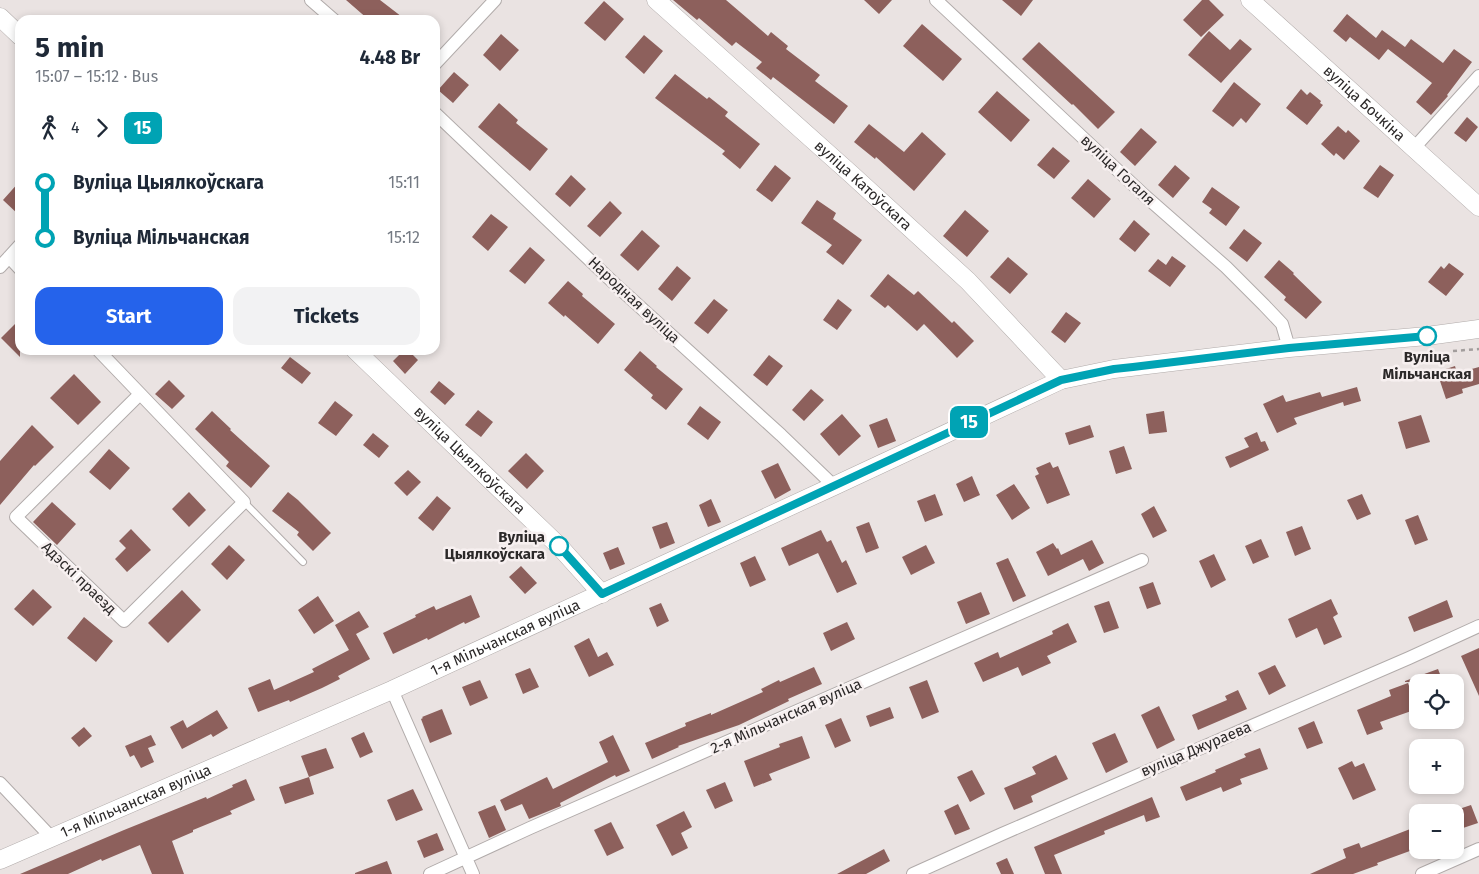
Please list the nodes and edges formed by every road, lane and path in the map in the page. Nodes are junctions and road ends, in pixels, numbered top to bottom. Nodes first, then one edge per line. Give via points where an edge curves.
1 (311, 0) edge
2 (495, 0) edge
3 (656, 0) edge
4 (936, 0) edge
5 (1250, 0) edge
6 (328, 15) edge
7 (0, 17) edge
8 (15, 31) edge
9 (440, 59) edge
10 (1479, 76) edge
11 (440, 118) edge
12 (1414, 148) junction
13 (1479, 207) edge
14 (15, 251) edge
15 (9, 257) junction
16 (15, 263) edge
17 (0, 267) edge
18 (1479, 329) edge
19 (1289, 348) junction
20 (1479, 350) edge
21 (1446, 351) dead end
22 (103, 355) edge
23 (360, 355) edge
24 (1061, 380) junction
25 (140, 394) junction
26 (834, 486) junction
27 (244, 502) junction
28 (1142, 560) dead end
29 (303, 562) dead end
30 (602, 594) junction
31 (1479, 626) edge
32 (392, 690) junction
33 (0, 783) edge
34 (51, 837) junction
35 (1479, 849) edge
36 (466, 858) junction
37 (0, 860) edge
38 (430, 874) edge
39 (474, 874) edge
40 (913, 874) edge
41 (1422, 874) edge

1 - 6 street
2 - 9 street
3 - 24 street, вуліца Катоўскага via 968,281
4 - 19 street, вуліца Гогаля via 1144,195 1226,267 1282,324
5 - 12 street, вуліца Бочкіна
7 - 8 street
10 - 12 street
11 - 26 street, Народная вуліца
12 - 13 street, вуліца Бочкіна
14 - 15 street
15 - 16 street
15 - 17 street
18 - 19 street, 1-я Мільчанская вуліца
19 - 24 street, 1-я Мільчанская вуліца via 1114,369
20 - 21 path
22 - 25 street
23 - 30 street, вуліца Цыялкоўскага via 558,546
24 - 26 street, 1-я Мільчанская вуліца
25 - 27 street
25 - 27 street, Адэскі праезд via 16,517 124,621
26 - 30 street, 1-я Мільчанская вуліца
27 - 29 lane
28 - 36 street, 2-я Мільчанская вуліца
30 - 32 street, 1-я Мільчанская вуліца
31 - 40 street, вуліца Джураева
32 - 34 street, 1-я Мільчанская вуліца
32 - 36 street
33 - 34 street
34 - 37 street, 1-я Мільчанская вуліца
35 - 41 street
36 - 38 street, 2-я Мільчанская вуліца
36 - 39 street

